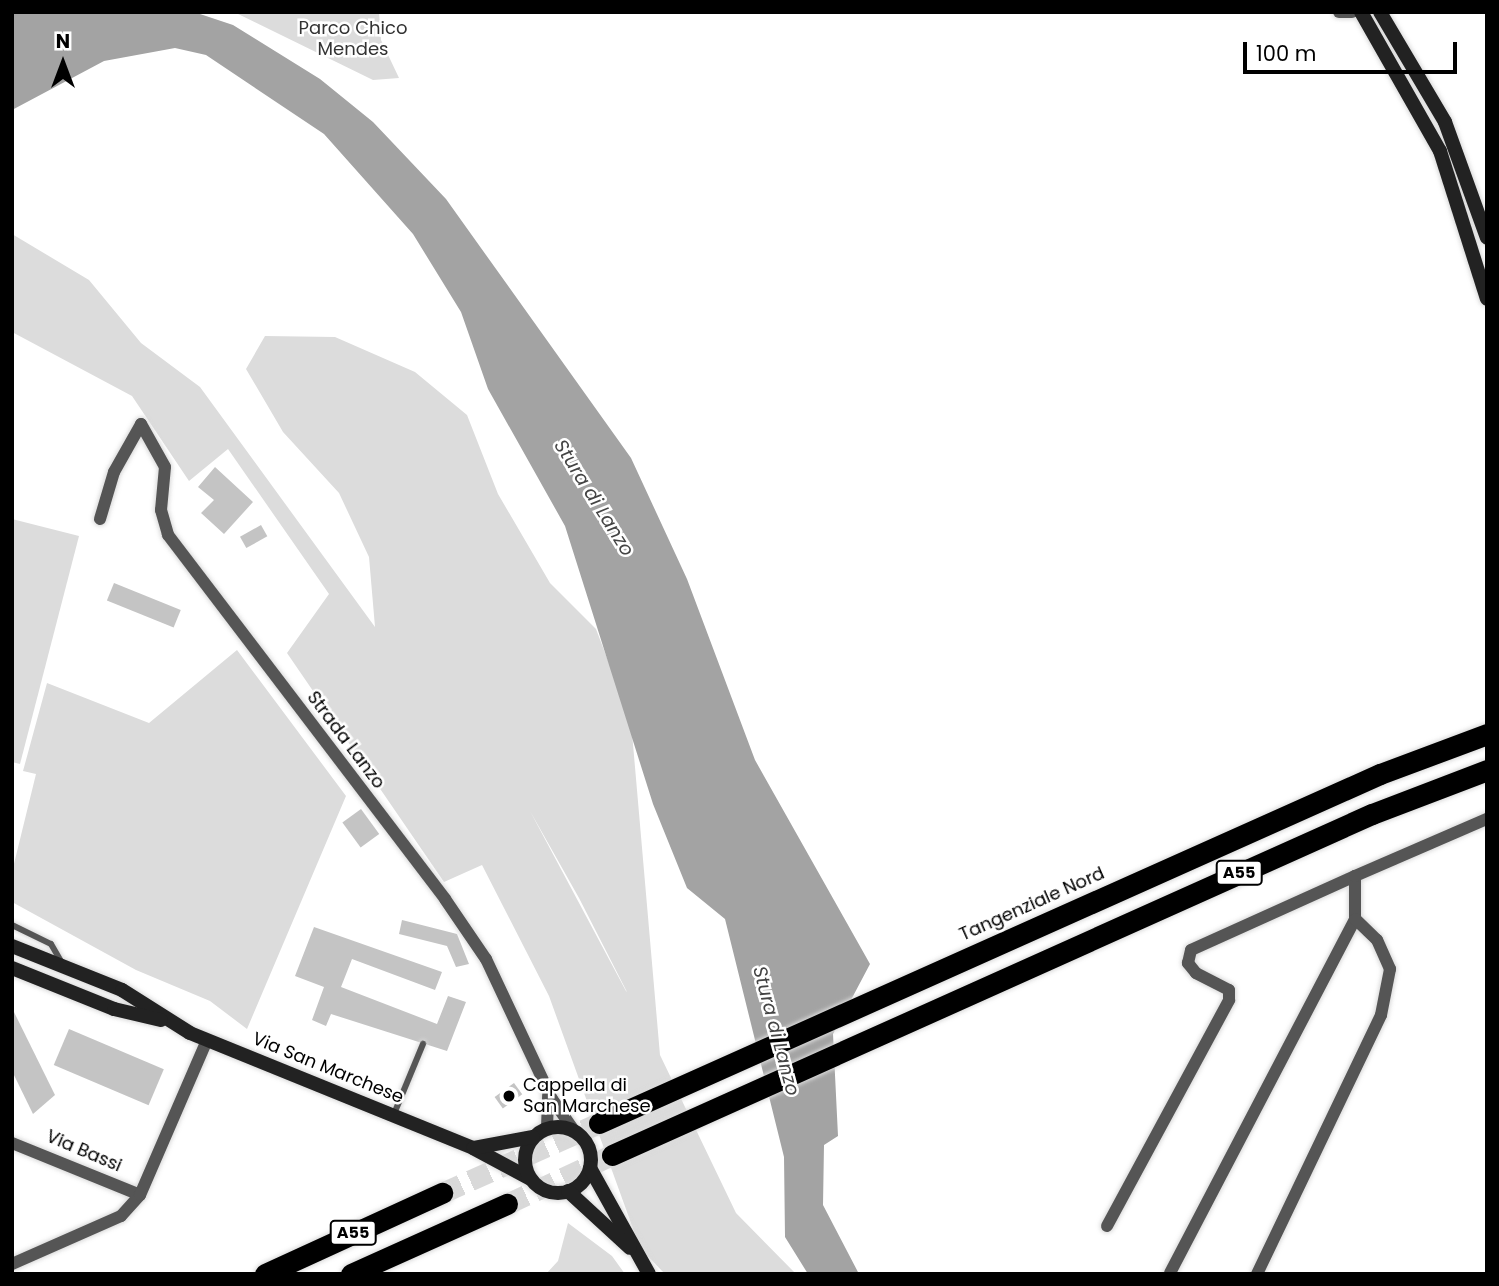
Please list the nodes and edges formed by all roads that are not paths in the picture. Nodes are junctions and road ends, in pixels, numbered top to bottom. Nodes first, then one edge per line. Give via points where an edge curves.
1 (1339, 12) edge
2 (1352, 12) edge
3 (1361, 12) edge
4 (1380, 12) edge
5 (1487, 239) edge
6 (1487, 299) edge
7 (100, 519) dead end
8 (1487, 734) edge
9 (1487, 770) edge
10 (1487, 819) edge
11 (1355, 876) junction
12 (1355, 919) junction
13 (12, 925) edge
14 (12, 946) edge
15 (63, 965) junction
16 (12, 968) edge
17 (169, 1022) junction
18 (207, 1040) junction
19 (423, 1044) dead end
20 (544, 1077) junction
21 (393, 1116) junction
22 (606, 1119) tunnel mouth
23 (547, 1128) junction
24 (574, 1130) junction
25 (533, 1137) junction
26 (12, 1143) edge
27 (473, 1148) junction
28 (620, 1151) tunnel mouth
29 (590, 1168) junction
30 (529, 1178) junction
31 (568, 1192) junction
32 (442, 1193) tunnel mouth
33 (140, 1195) junction
34 (507, 1204) tunnel mouth
35 (1107, 1226) dead end
36 (639, 1256) junction
37 (12, 1264) edge
38 (1170, 1273) edge
39 (265, 1274) edge
40 (351, 1274) edge
41 (649, 1274) edge
42 (1257, 1274) edge

1 - 2 street
3 - 6 street via 1440,151
4 - 5 street via 1445,122
7 - 20 street, Strada Lanzo via 114,472 141,424 165,467 161,510 168,536 445,899 486,960
8 - 22 highway, Tangenziale Nord / A55 via 1380,774
9 - 28 highway, A55 via 993,982
10 - 11 street
11 - 12 street
11 - 35 street via 1191,950 1188,963 1196,974 1229,990 1229,1000
12 - 38 street
12 - 42 street via 1377,940 1390,969 1381,1015
13 - 15 lane via 51,944
14 - 15 street, Via San Marchese
15 - 17 street, Via San Marchese via 122,990
16 - 17 street, Via San Marchese via 114,1009
17 - 18 street, Via San Marchese
18 - 21 street, Via San Marchese
18 - 33 street
19 - 21 lane
20 - 23 street, Strada Lanzo via 551,1106
20 - 24 street, Strada Lanzo
21 - 27 street, Via San Marchese
23 - 24 street
23 - 25 street
24 - 29 street via 589,1146
25 - 27 street
25 - 30 street via 524,1157
26 - 33 street, Via Bassi
27 - 30 street, Via San Marchese
29 - 31 street
29 - 36 street
30 - 31 street via 547,1192
31 - 36 street
32 - 39 highway, A55
33 - 37 street via 121,1216
34 - 40 highway, A55
36 - 41 street

